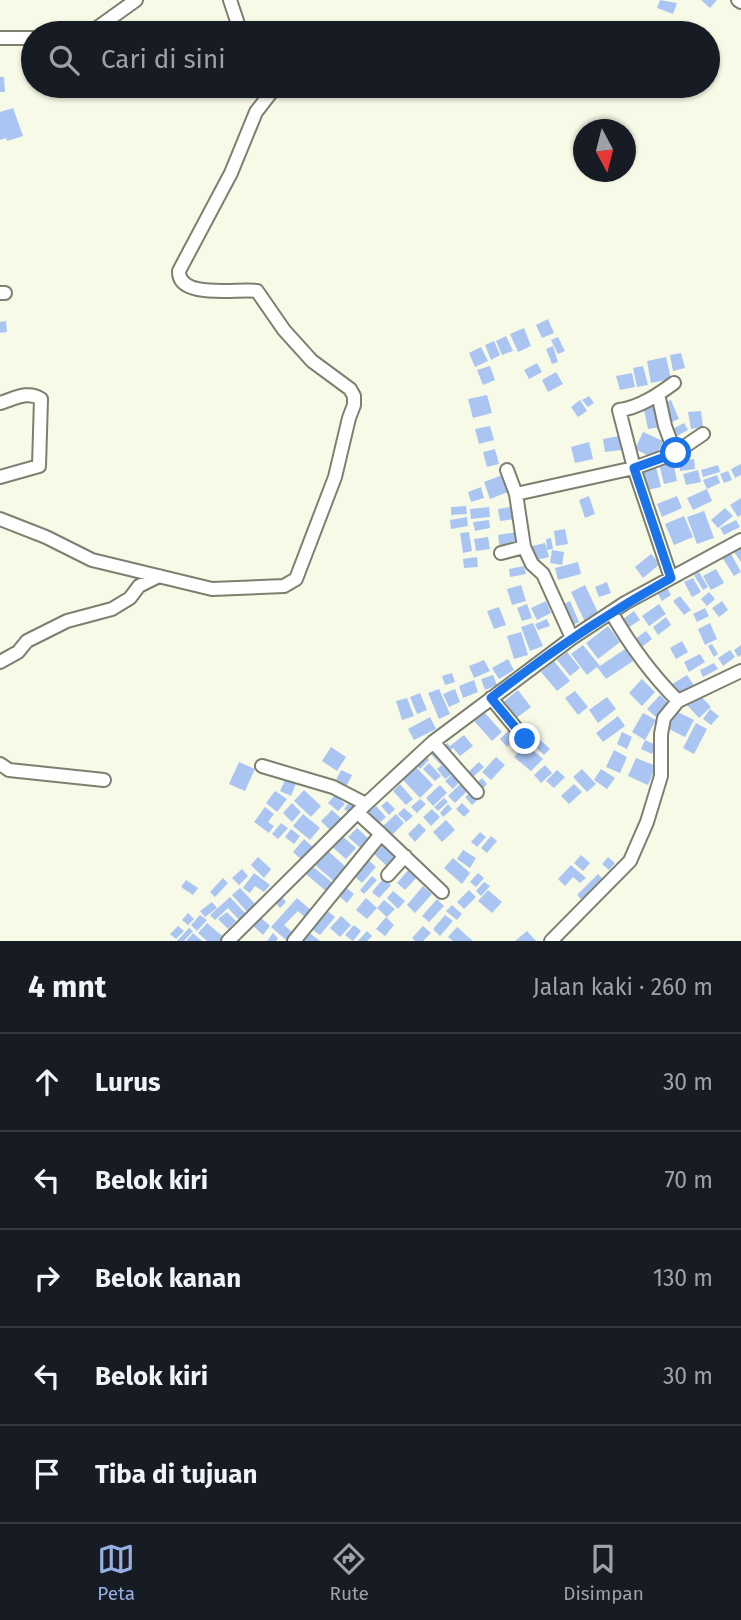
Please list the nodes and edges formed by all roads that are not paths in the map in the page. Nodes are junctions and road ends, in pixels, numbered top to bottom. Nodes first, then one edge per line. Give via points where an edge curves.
1 (136, 0) edge
2 (230, 0) edge
3 (107, 21) edge
4 (237, 21) edge
5 (0, 38) edge
6 (21, 38) edge
7 (266, 98) edge
8 (674, 383) dead end
9 (658, 394) junction
10 (0, 403) edge
11 (703, 435) dead end
12 (676, 453) junction
13 (634, 468) junction
14 (507, 470) dead end
15 (0, 477) edge
16 (516, 494) junction
17 (0, 519) edge
18 (741, 540) edge
19 (524, 547) junction
20 (501, 553) dead end
21 (159, 576) junction
22 (671, 578) junction
23 (611, 612) junction
24 (572, 638) junction
25 (0, 662) edge
26 (741, 671) edge
27 (491, 698) junction
28 (678, 701) junction
29 (525, 739) dead end
30 (433, 742) junction
31 (0, 764) edge
32 (262, 766) dead end
33 (104, 780) dead end
34 (477, 792) dead end
35 (362, 808) junction
36 (382, 834) junction
37 (405, 856) junction
38 (388, 876) dead end
39 (442, 892) dead end
40 (228, 941) edge
41 (294, 941) edge
42 (551, 941) edge

1 - 3 street
2 - 4 street
5 - 6 street
7 - 21 street via 256,111 231,173 178,277 181,283 199,289 257,291 312,361 350,389 354,405 335,477 296,579 284,586 212,589
8 - 9 street
9 - 12 street
9 - 13 street via 619,410
10 - 15 street via 28,394 41,399 39,466
11 - 12 street
12 - 13 street
13 - 16 street
13 - 22 street
14 - 16 street
16 - 19 street
17 - 21 street via 92,560
18 - 22 street
19 - 20 street
19 - 24 street via 543,574
21 - 25 street via 112,609 66,621 27,641
22 - 23 street
23 - 24 street
23 - 28 street via 659,682
24 - 27 street
26 - 28 street
27 - 29 street
27 - 30 street
28 - 42 street via 664,718 661,776 630,861
30 - 34 street
30 - 35 street
31 - 33 street via 9,770
32 - 35 street via 333,787
35 - 36 street
35 - 40 street
36 - 37 street
36 - 41 street
37 - 38 street
37 - 39 street

